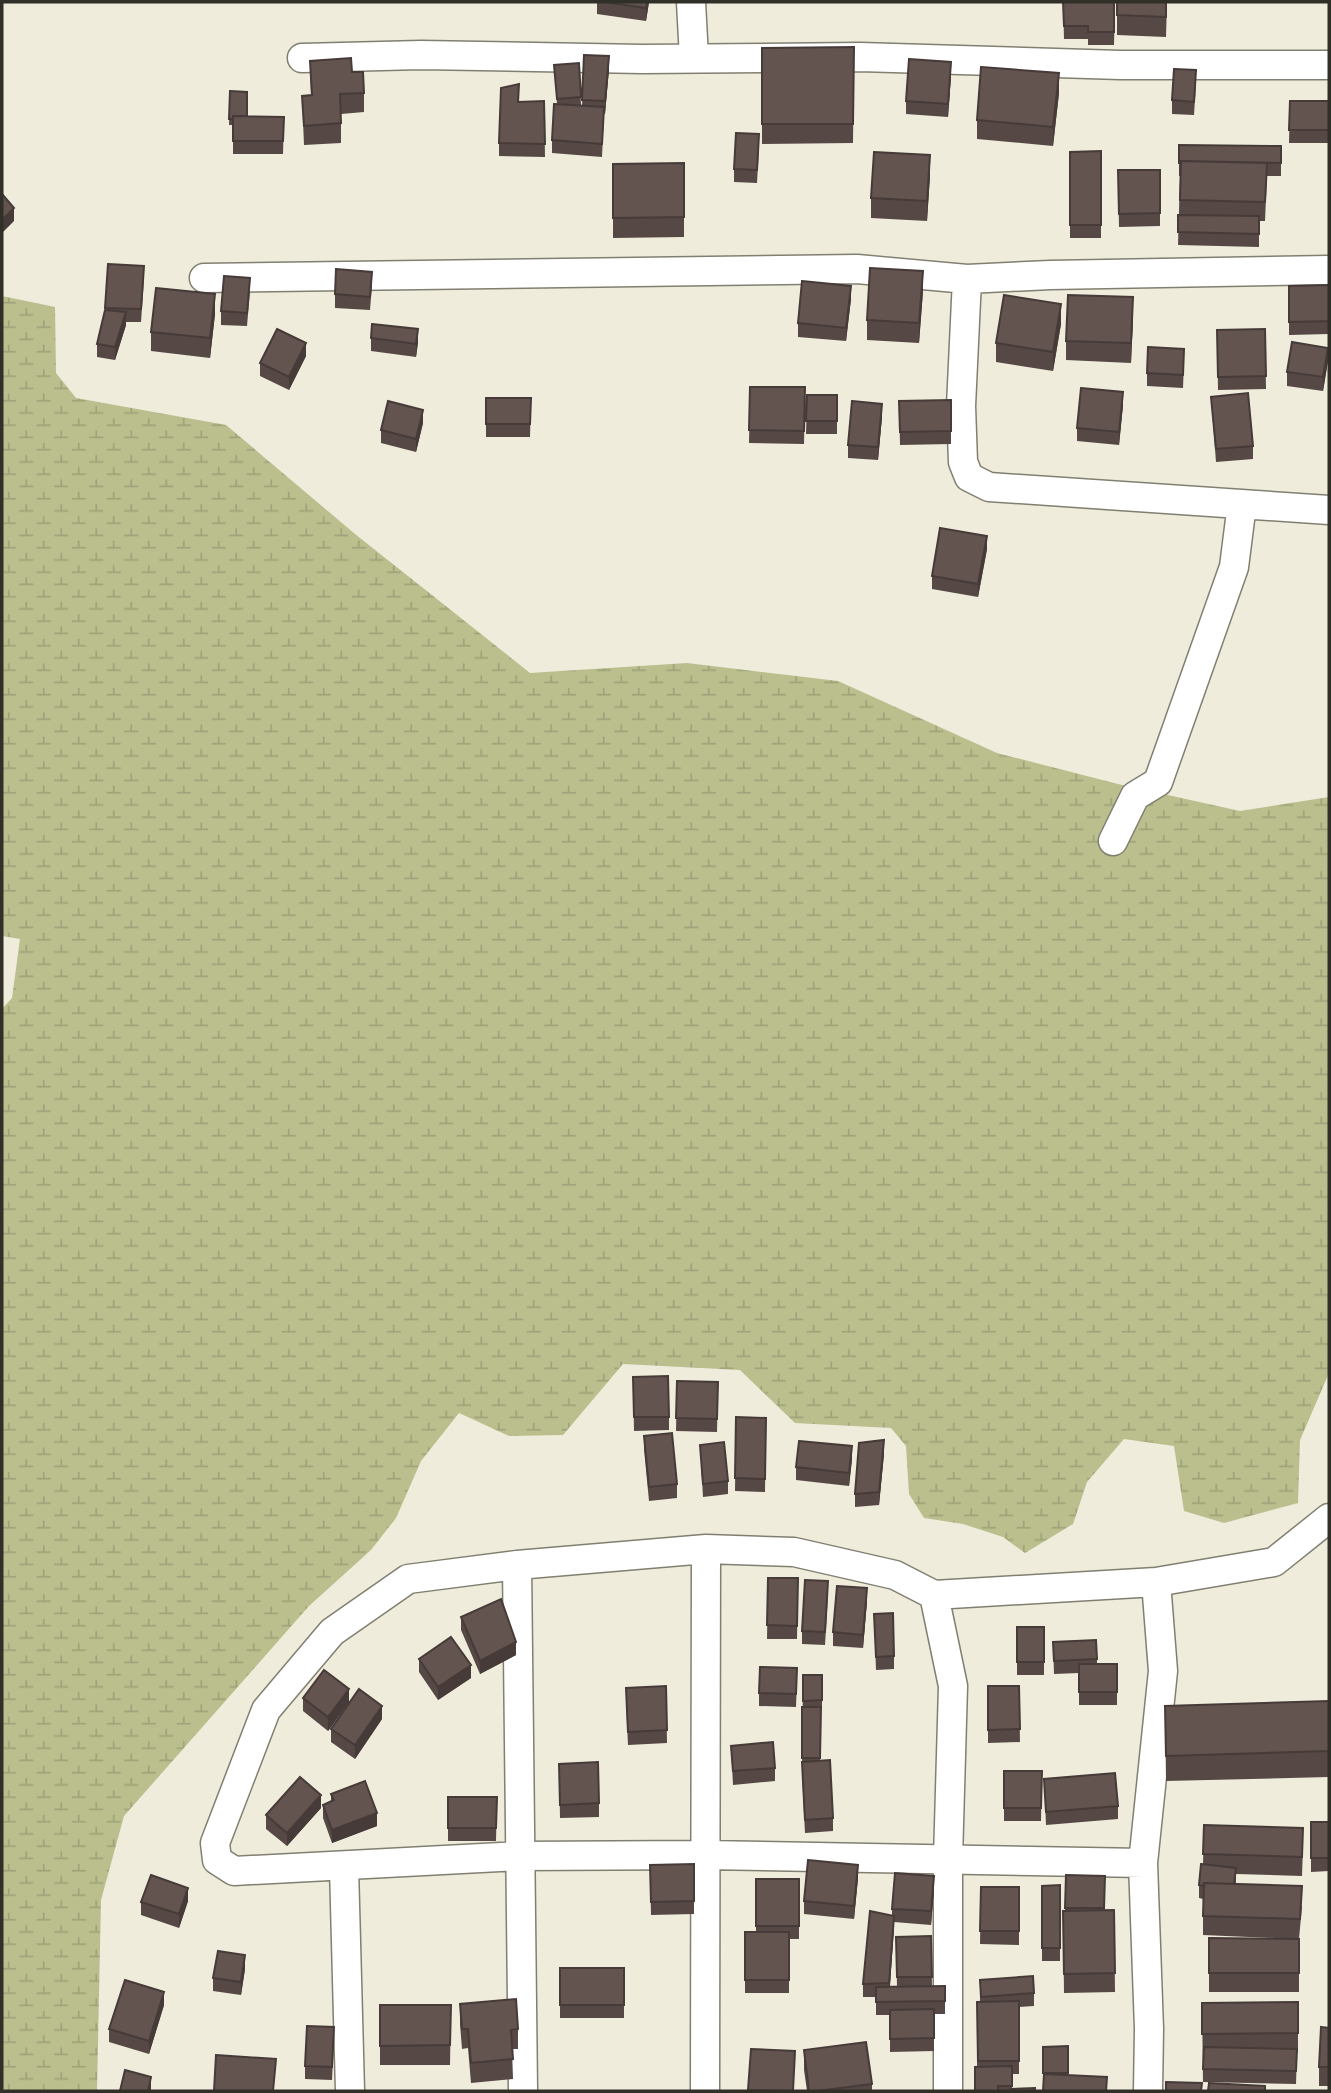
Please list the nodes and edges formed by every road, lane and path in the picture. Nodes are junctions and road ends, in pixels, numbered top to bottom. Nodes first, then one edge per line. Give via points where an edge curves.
1 (691, 2) edge
2 (302, 58) dead end
3 (694, 58) junction
4 (1329, 65) edge
5 (1329, 270) edge
6 (204, 278) dead end
7 (967, 279) junction
8 (1242, 504) junction
9 (1329, 510) edge
10 (1113, 841) dead end
11 (1329, 1518) edge
12 (706, 1549) junction
13 (517, 1565) junction
14 (1156, 1582) junction
15 (934, 1595) junction
16 (705, 1855) junction
17 (520, 1856) junction
18 (948, 1859) junction
19 (1143, 1863) junction
20 (344, 1867) junction
21 (350, 2091) edge
22 (523, 2091) edge
23 (705, 2091) edge
24 (948, 2091) edge
25 (1148, 2091) edge

1 - 3 street
2 - 3 street
3 - 4 street
5 - 7 street
6 - 7 street via 857,269
7 - 8 street via 961,407 963,462 969,477 989,487
8 - 9 street
8 - 10 street via 1234,567 1158,782 1135,796
11 - 14 street via 1274,1562
12 - 13 street
12 - 15 street via 794,1552 895,1575
12 - 16 street
13 - 17 street
13 - 20 street via 408,1579 332,1632 266,1710 215,1843 217,1860 234,1871
14 - 15 street
14 - 19 street via 1163,1671
15 - 18 street via 953,1686
16 - 17 street
16 - 18 street
16 - 23 street
17 - 20 street
17 - 22 street
18 - 19 street
18 - 24 street
19 - 25 street
20 - 21 street

